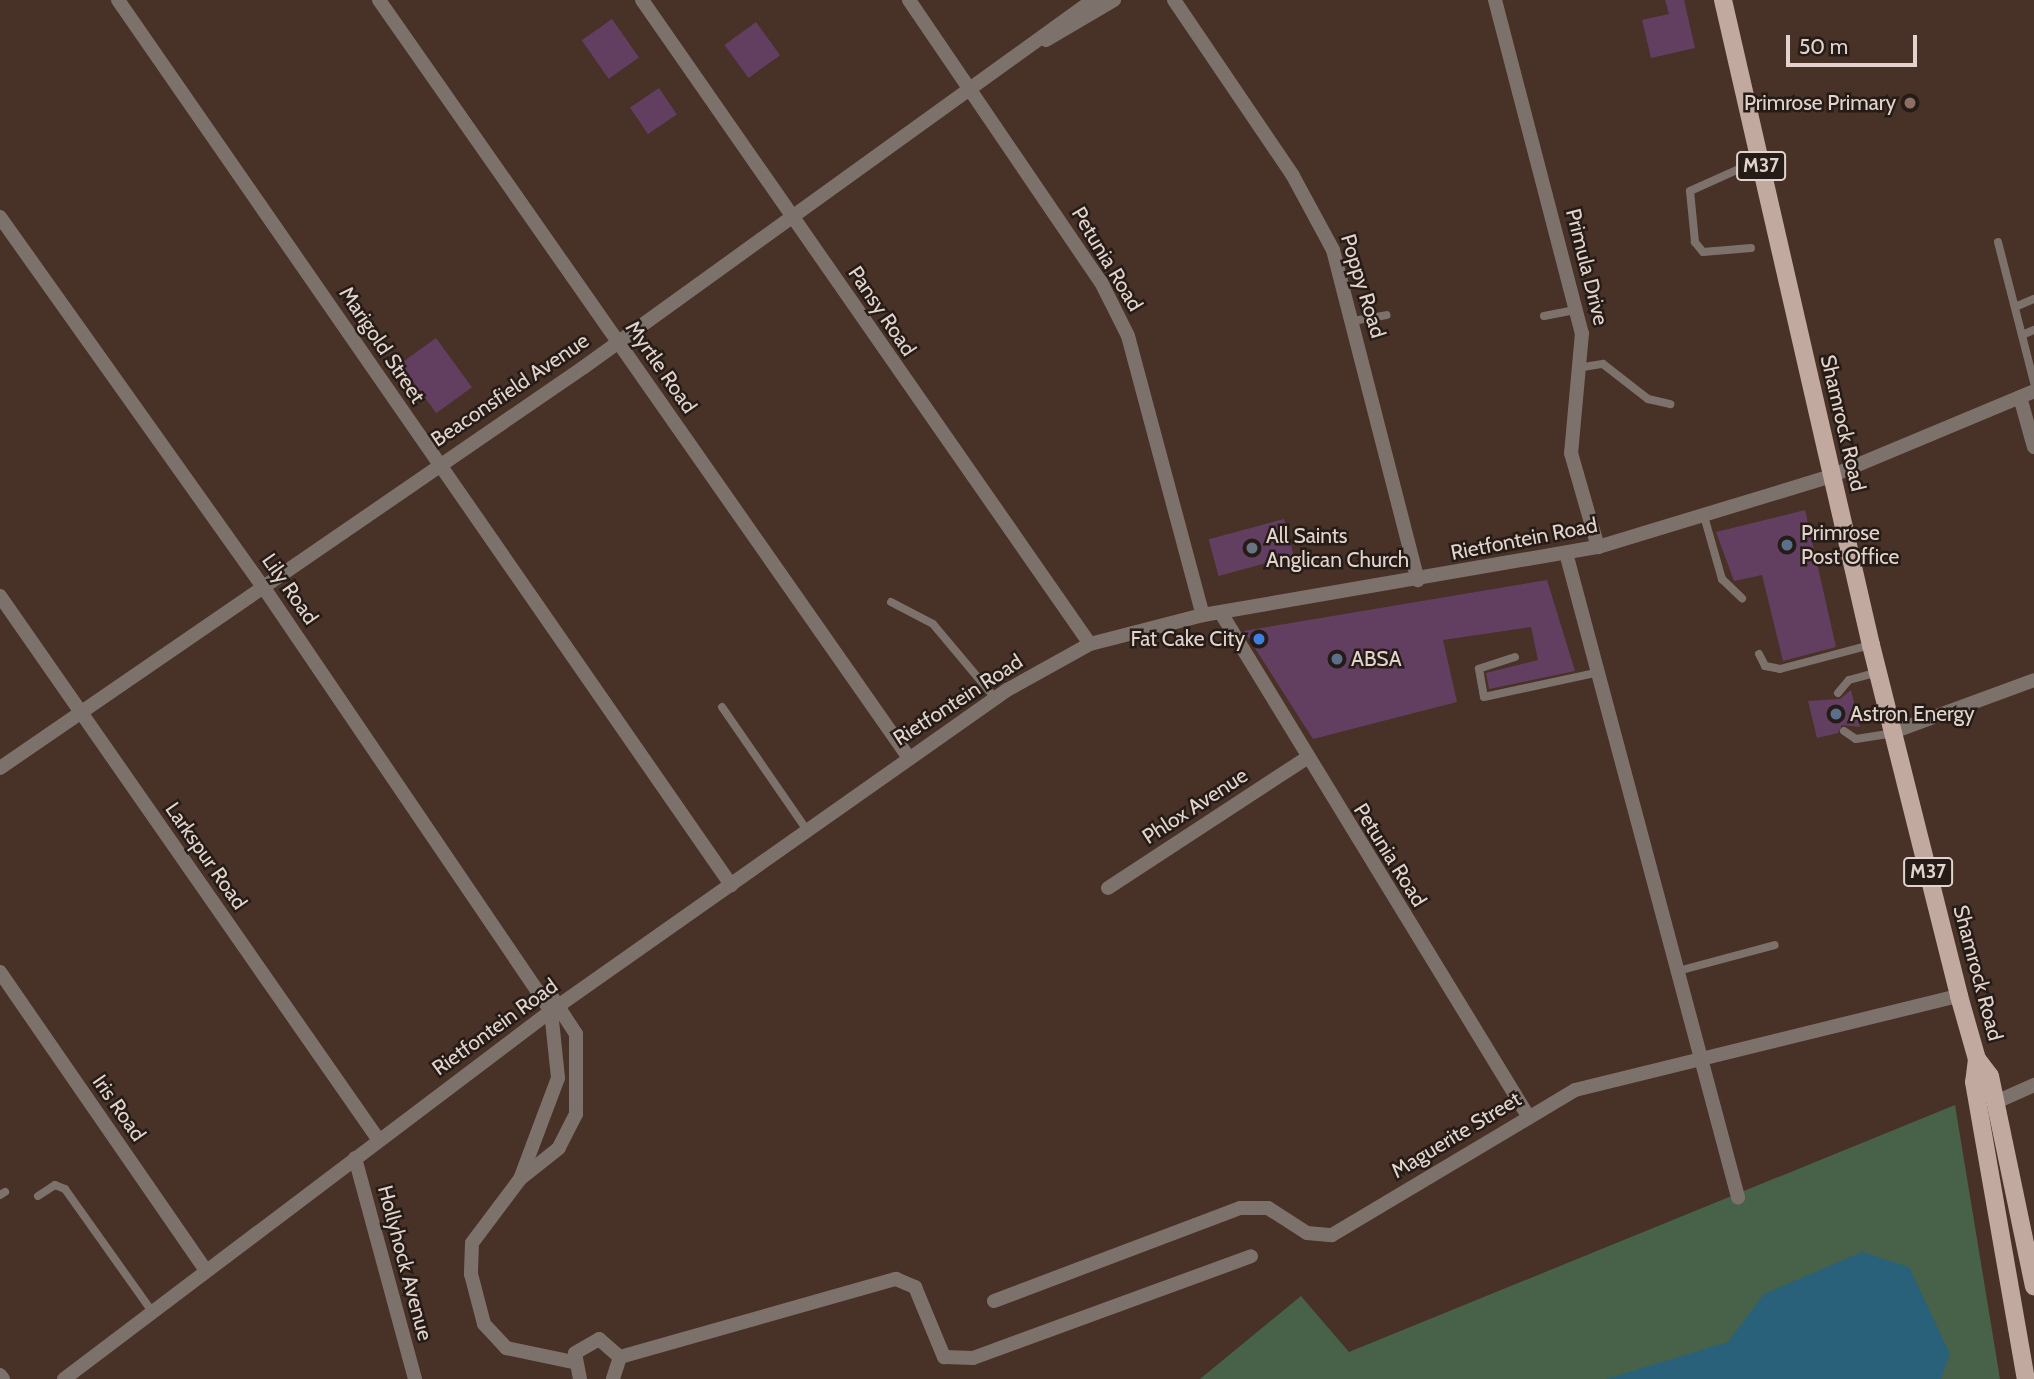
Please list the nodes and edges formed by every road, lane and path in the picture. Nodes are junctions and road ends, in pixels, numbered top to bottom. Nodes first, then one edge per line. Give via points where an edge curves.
1 (118, 0) edge
2 (379, 0) edge
3 (642, 0) edge
4 (909, 0) edge
5 (1093, 0) edge
6 (1114, 0) edge
7 (1174, 0) edge
8 (1495, 0) edge
9 (1723, 0) edge
10 (1041, 42) junction
11 (971, 91) junction
12 (1759, 160) junction
13 (0, 217) edge
14 (793, 218) junction
15 (1998, 242) dead end
16 (1751, 248) dead end
17 (2034, 299) edge
18 (2015, 307) junction
19 (1576, 310) junction
20 (1386, 315) dead end
21 (1544, 316) dead end
22 (1353, 321) junction
23 (2034, 330) edge
24 (2022, 335) junction
25 (617, 342) junction
26 (1583, 367) junction
27 (2034, 382) edge
28 (2034, 391) edge
29 (2020, 397) junction
30 (1670, 404) dead end
31 (2034, 447) edge
32 (438, 464) junction
33 (1831, 476) junction
34 (1704, 516) junction
35 (1598, 547) junction
36 (1566, 553) junction
37 (1418, 580) junction
38 (262, 585) junction
39 (0, 596) edge
40 (1742, 598) dead end
41 (891, 602) dead end
42 (1221, 613) junction
43 (1203, 615) junction
44 (1090, 644) junction
45 (1871, 645) junction
46 (1759, 653) dead end
47 (1515, 657) dead end
48 (1600, 672) junction
49 (1878, 672) junction
50 (2034, 680) edge
51 (1838, 693) dead end
52 (995, 698) junction
53 (722, 707) dead end
54 (82, 714) junction
55 (1843, 731) dead end
56 (1893, 732) junction
57 (909, 758) junction
58 (1305, 759) junction
59 (0, 768) edge
60 (807, 830) junction
61 (732, 885) junction
62 (1108, 888) dead end
63 (1775, 945) dead end
64 (1678, 971) junction
65 (0, 972) edge
66 (1959, 996) junction
67 (557, 1008) junction
68 (1700, 1057) junction
69 (1977, 1059) junction
70 (2034, 1086) edge
71 (1996, 1102) junction
72 (1528, 1116) junction
73 (377, 1139) junction
74 (355, 1158) junction
75 (520, 1179) junction
76 (37, 1196) dead end
77 (1738, 1197) dead end
78 (1251, 1256) dead end
79 (204, 1268) junction
80 (2034, 1286) edge
81 (994, 1301) dead end
82 (151, 1310) junction
83 (620, 1357) junction
84 (573, 1362) junction
85 (0, 1375) edge
86 (3, 1379) edge
87 (64, 1379) edge
88 (415, 1379) edge
89 (580, 1379) edge
90 (613, 1379) edge
91 (2026, 1379) edge

1 - 32 street, Marigold Street
2 - 25 street, Myrtle Road
3 - 14 street, Pansy Road
4 - 11 street, Petunia Road
5 - 10 street, Beaconsfield Avenue
6 - 10 street, Beaconsfield Avenue
7 - 22 street, Poppy Road via 1318,218
8 - 19 street, Primula Drive
9 - 12 main road, Shamrock Road / M37
10 - 11 street, Beaconsfield Avenue
11 - 14 street, Beaconsfield Avenue
11 - 43 street, Petunia Road via 1101,282 1128,336
12 - 16 lane via 1690,191 1695,242 1703,252
12 - 33 main road, Shamrock Road / M37
13 - 38 street, Lily Road
14 - 25 street, Beaconsfield Avenue
14 - 44 street, Pansy Road
15 - 18 lane
17 - 18 lane
18 - 24 lane
19 - 21 lane
19 - 26 street, Primula Drive
20 - 22 lane
22 - 37 street, Poppy Road
23 - 24 lane
24 - 27 lane
25 - 32 street, Beaconsfield Avenue
25 - 57 street, Myrtle Road
26 - 30 lane via 1603,364 1647,399
26 - 35 street, Primula Drive via 1571,453
28 - 29 street, Rietfontein Road
29 - 31 street
29 - 33 street, Rietfontein Road
32 - 38 street, Beaconsfield Avenue
32 - 61 street, Marigold Street
33 - 34 street, Rietfontein Road
33 - 45 main road, Shamrock Road / M37
34 - 35 street, Rietfontein Road
34 - 40 lane via 1722,579
35 - 36 street, Rietfontein Road
36 - 37 street, Rietfontein Road
36 - 48 street
37 - 42 street, Rietfontein Road
38 - 54 street, Beaconsfield Avenue
38 - 67 street, Lily Road via 539,989
39 - 54 street, Larkspur Road
41 - 52 lane via 933,624
42 - 43 street, Rietfontein Road
42 - 58 street, Petunia Road
43 - 44 street, Rietfontein Road
44 - 52 street, Rietfontein Road
45 - 46 lane via 1780,669 1765,666
45 - 49 main road, Shamrock Road / M37
47 - 48 lane via 1481,666 1478,683 1484,697
48 - 64 street
49 - 51 lane via 1849,680
49 - 56 main road, Shamrock Road / M37
50 - 56 street
52 - 57 street, Rietfontein Road
53 - 60 lane
54 - 59 street, Beaconsfield Avenue
54 - 73 street, Larkspur Road
55 - 56 lane via 1856,739
56 - 66 main road, Shamrock Road / M37
57 - 60 street, Rietfontein Road
58 - 62 street, Phlox Avenue
58 - 72 street, Petunia Road
60 - 61 street, Rietfontein Road
61 - 67 street, Rietfontein Road
63 - 64 lane
64 - 68 street
65 - 79 street, Iris Road
66 - 68 street, Maguerite Street
66 - 69 main road, Shamrock Road / M37
67 - 73 street, Rietfontein Road
67 - 75 street via 558,1078
67 - 75 street via 576,1034 576,1114 559,1148
68 - 72 street, Maguerite Street via 1605,1080
68 - 77 street
69 - 71 main road, Shamrock Road / M37
69 - 91 main road, Shamrock Road / M37 via 1974,1082
70 - 71 street
71 - 80 main road, Shamrock Road / M37
72 - 81 street, Maguerite Street via 1332,1235 1307,1233 1268,1208 1240,1208
73 - 74 street, Rietfontein Road
74 - 79 street, Rietfontein Road
74 - 88 street, Hollyhock Avenue
75 - 84 street via 472,1243 475,1301 484,1324 506,1348
76 - 82 lane via 55,1185 65,1189
78 - 83 street via 973,1358 944,1357 915,1287 896,1279
79 - 82 street, Rietfontein Road
82 - 87 street, Rietfontein Road
83 - 84 street via 608,1342 589,1340
83 - 90 street
84 - 89 street
85 - 86 street

